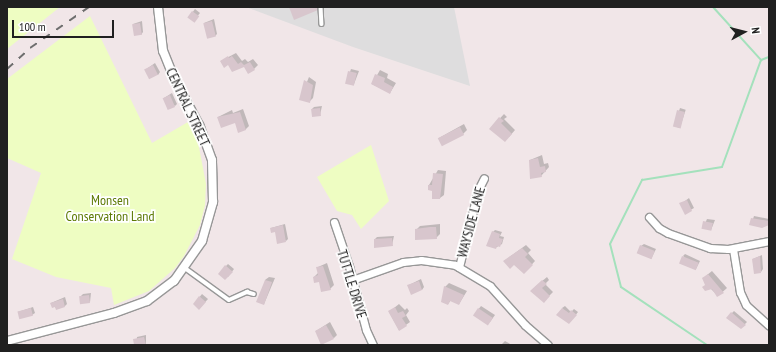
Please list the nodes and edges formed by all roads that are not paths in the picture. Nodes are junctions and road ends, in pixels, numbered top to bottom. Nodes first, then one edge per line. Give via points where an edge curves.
1 (158, 7) edge
2 (321, 7) edge
3 (322, 24) dead end
4 (484, 178) dead end
5 (649, 217) dead end
6 (334, 222) dead end
7 (769, 241) edge
8 (733, 249) junction
9 (459, 267) junction
10 (185, 268) junction
11 (352, 280) junction
12 (254, 294) dead end
13 (769, 326) edge
14 (7, 341) edge
15 (373, 345) edge
16 (548, 345) edge

1 - 10 street, CENTRAL STREET via 163,51 205,139 214,174 213,202 208,228
2 - 3 lane
4 - 9 street, WAYSIDE LANE via 478,190
5 - 8 street via 659,228 688,241 710,248
6 - 11 street, TUTTLE DRIVE
7 - 8 street
8 - 13 street via 740,292 746,305
9 - 11 street via 421,260 387,266
9 - 16 street via 490,286
10 - 12 lane via 229,300 247,292
10 - 14 street, CENTRAL STREET via 162,292 138,305
11 - 15 street, TUTTLE DRIVE via 366,330

